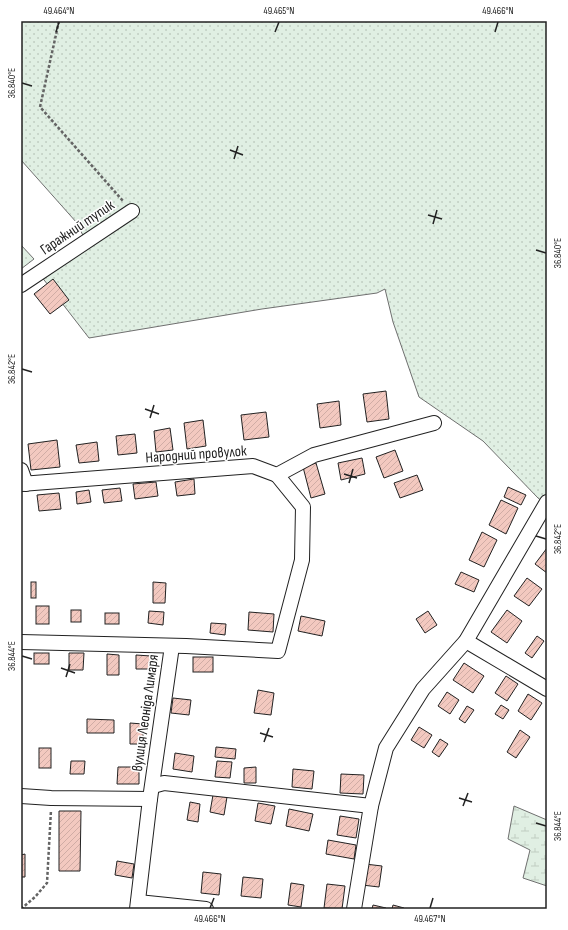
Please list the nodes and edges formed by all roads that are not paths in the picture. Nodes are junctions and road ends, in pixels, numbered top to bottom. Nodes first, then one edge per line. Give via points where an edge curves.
1 (132, 211) road end
2 (21, 285) edge
3 (434, 423) dead end
4 (21, 470) edge
5 (277, 475) junction
6 (23, 484) edge
7 (547, 502) edge
8 (466, 641) junction
9 (21, 642) edge
10 (172, 646) junction
11 (547, 689) edge
12 (151, 793) junction
13 (21, 796) edge
14 (371, 806) junction
15 (138, 905) edge
16 (206, 909) edge
17 (354, 909) edge

1 - 2 street, Гаражний тупик
3 - 5 street via 314,455
4 - 6 street
5 - 6 street, Народний провулок via 253,466
5 - 10 street, вулиця Леоніда Лимаря via 303,507 302,560 278,651
7 - 8 street
8 - 11 street
8 - 14 street via 423,689 386,748
9 - 10 street
10 - 12 street, вулиця Леоніда Лимаря
12 - 13 street, вулиця Леоніда Лимаря via 51,798
12 - 14 street, вулиця Леоніда Лимаря via 164,783
12 - 15 street
14 - 17 street
15 - 16 street

